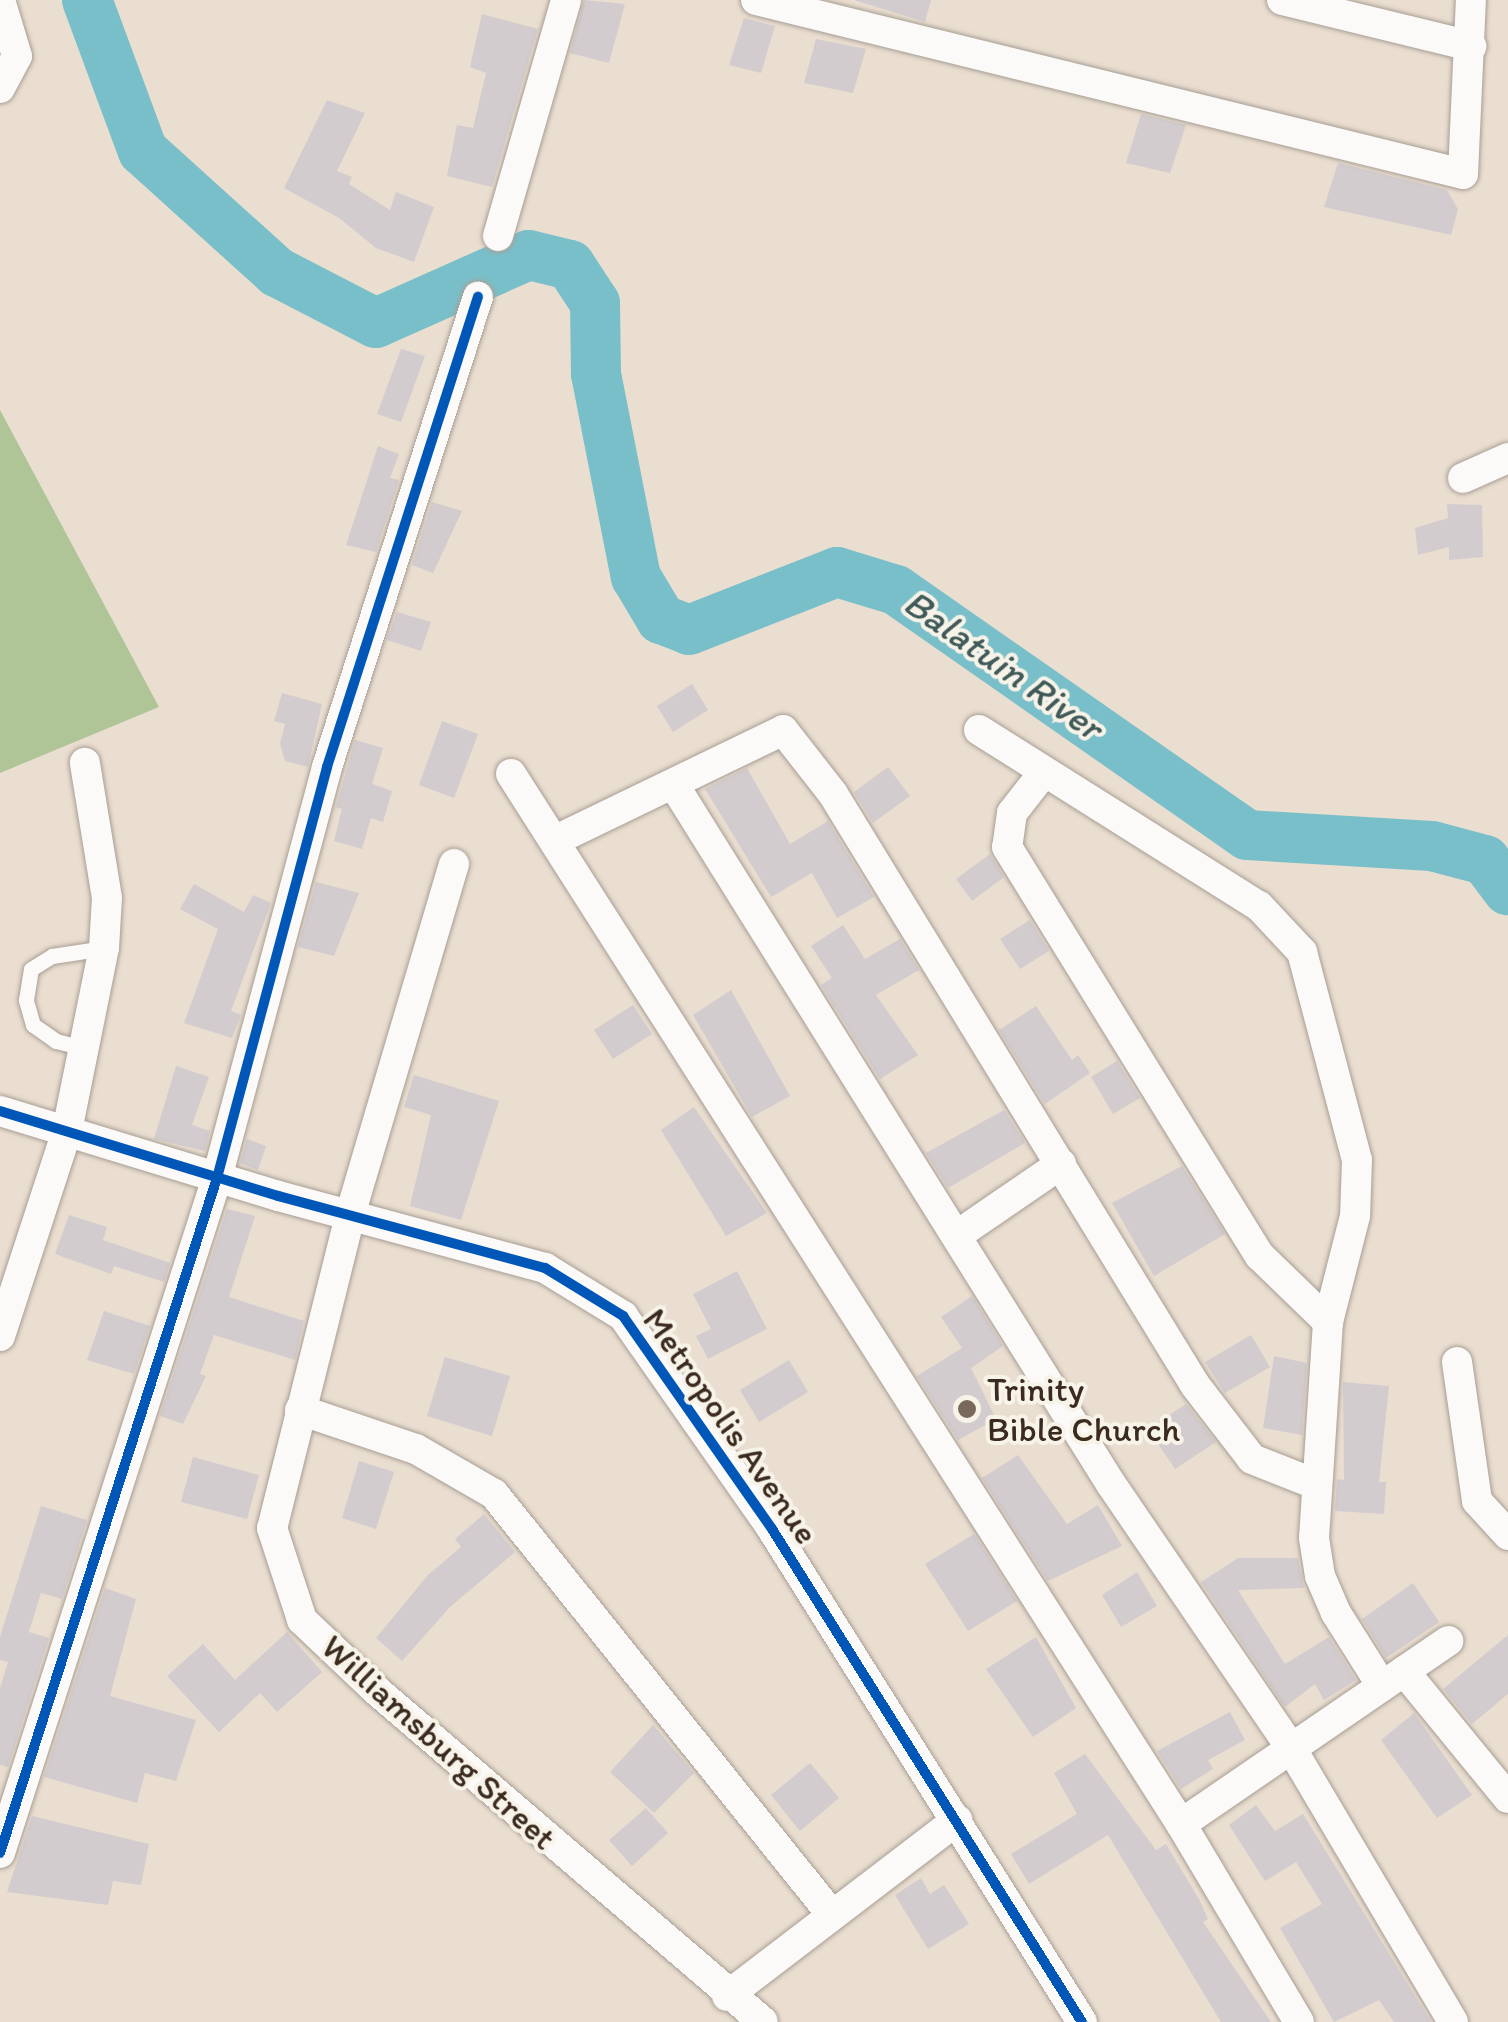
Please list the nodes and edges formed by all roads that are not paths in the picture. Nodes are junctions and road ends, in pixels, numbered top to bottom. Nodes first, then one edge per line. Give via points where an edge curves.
1 (0, 0) edge
2 (566, 0) edge
3 (756, 0) edge
4 (1282, 0) edge
5 (1470, 0) edge
6 (1471, 46) junction
7 (0, 88) edge
8 (498, 236) dead end
9 (478, 297) dead end
10 (1508, 458) edge
11 (1463, 478) dead end
12 (979, 730) dead end
13 (85, 762) dead end
14 (1044, 772) junction
15 (511, 774) dead end
16 (674, 786) junction
17 (558, 839) junction
18 (454, 864) dead end
19 (104, 948) junction
20 (88, 1049) junction
21 (0, 1111) edge
22 (68, 1131) junction
23 (1061, 1164) junction
24 (216, 1178) junction
25 (350, 1216) junction
26 (959, 1234) junction
27 (8, 1282) edge
28 (1328, 1322) junction
29 (0, 1336) edge
30 (1457, 1362) dead end
31 (300, 1410) junction
32 (1315, 1484) junction
33 (1508, 1535) edge
34 (1448, 1641) dead end
35 (1393, 1679) junction
36 (1291, 1748) junction
37 (1508, 1798) edge
38 (957, 1820) junction
39 (1181, 1824) junction
40 (0, 1853) edge
41 (832, 1915) junction
42 (728, 1996) junction
43 (763, 2022) edge
44 (1082, 2022) edge
45 (1299, 2022) edge
46 (1453, 2022) edge

1 - 7 street via 17,56
2 - 8 street
3 - 6 street via 1464,174
4 - 6 street
5 - 6 street
9 - 24 street via 327,767
10 - 11 street
12 - 14 street
13 - 19 street via 106,898
14 - 28 street via 1012,813 1007,847 1260,1256
14 - 28 street via 1259,906 1302,952 1357,1160 1354,1216
15 - 17 street
16 - 17 street
16 - 23 street via 783,730 833,794
16 - 26 street
17 - 39 street via 825,1274
18 - 25 street, Williamsburg Street
19 - 20 street
19 - 20 lane via 52,956 31,969 26,1000 34,1024 56,1041
20 - 22 street
21 - 22 street, Metropolis Avenue
22 - 24 street, Metropolis Avenue
22 - 27 street
23 - 26 street
23 - 32 street via 1195,1385 1252,1458
24 - 25 street, Metropolis Avenue
24 - 40 street
25 - 31 street, Williamsburg Street
25 - 38 street, Metropolis Avenue via 545,1268 623,1316 772,1529
26 - 36 street via 1112,1484
27 - 29 street
28 - 32 street
30 - 33 street via 1477,1501
31 - 41 street via 416,1449 494,1494
31 - 42 street, Williamsburg Street via 272,1528 302,1620
32 - 35 street via 1320,1576
34 - 35 street
35 - 36 street
35 - 37 street
36 - 39 street
36 - 46 street
38 - 41 street
38 - 44 street, Metropolis Avenue
39 - 45 street
41 - 42 street
42 - 43 street, Williamsburg Street

